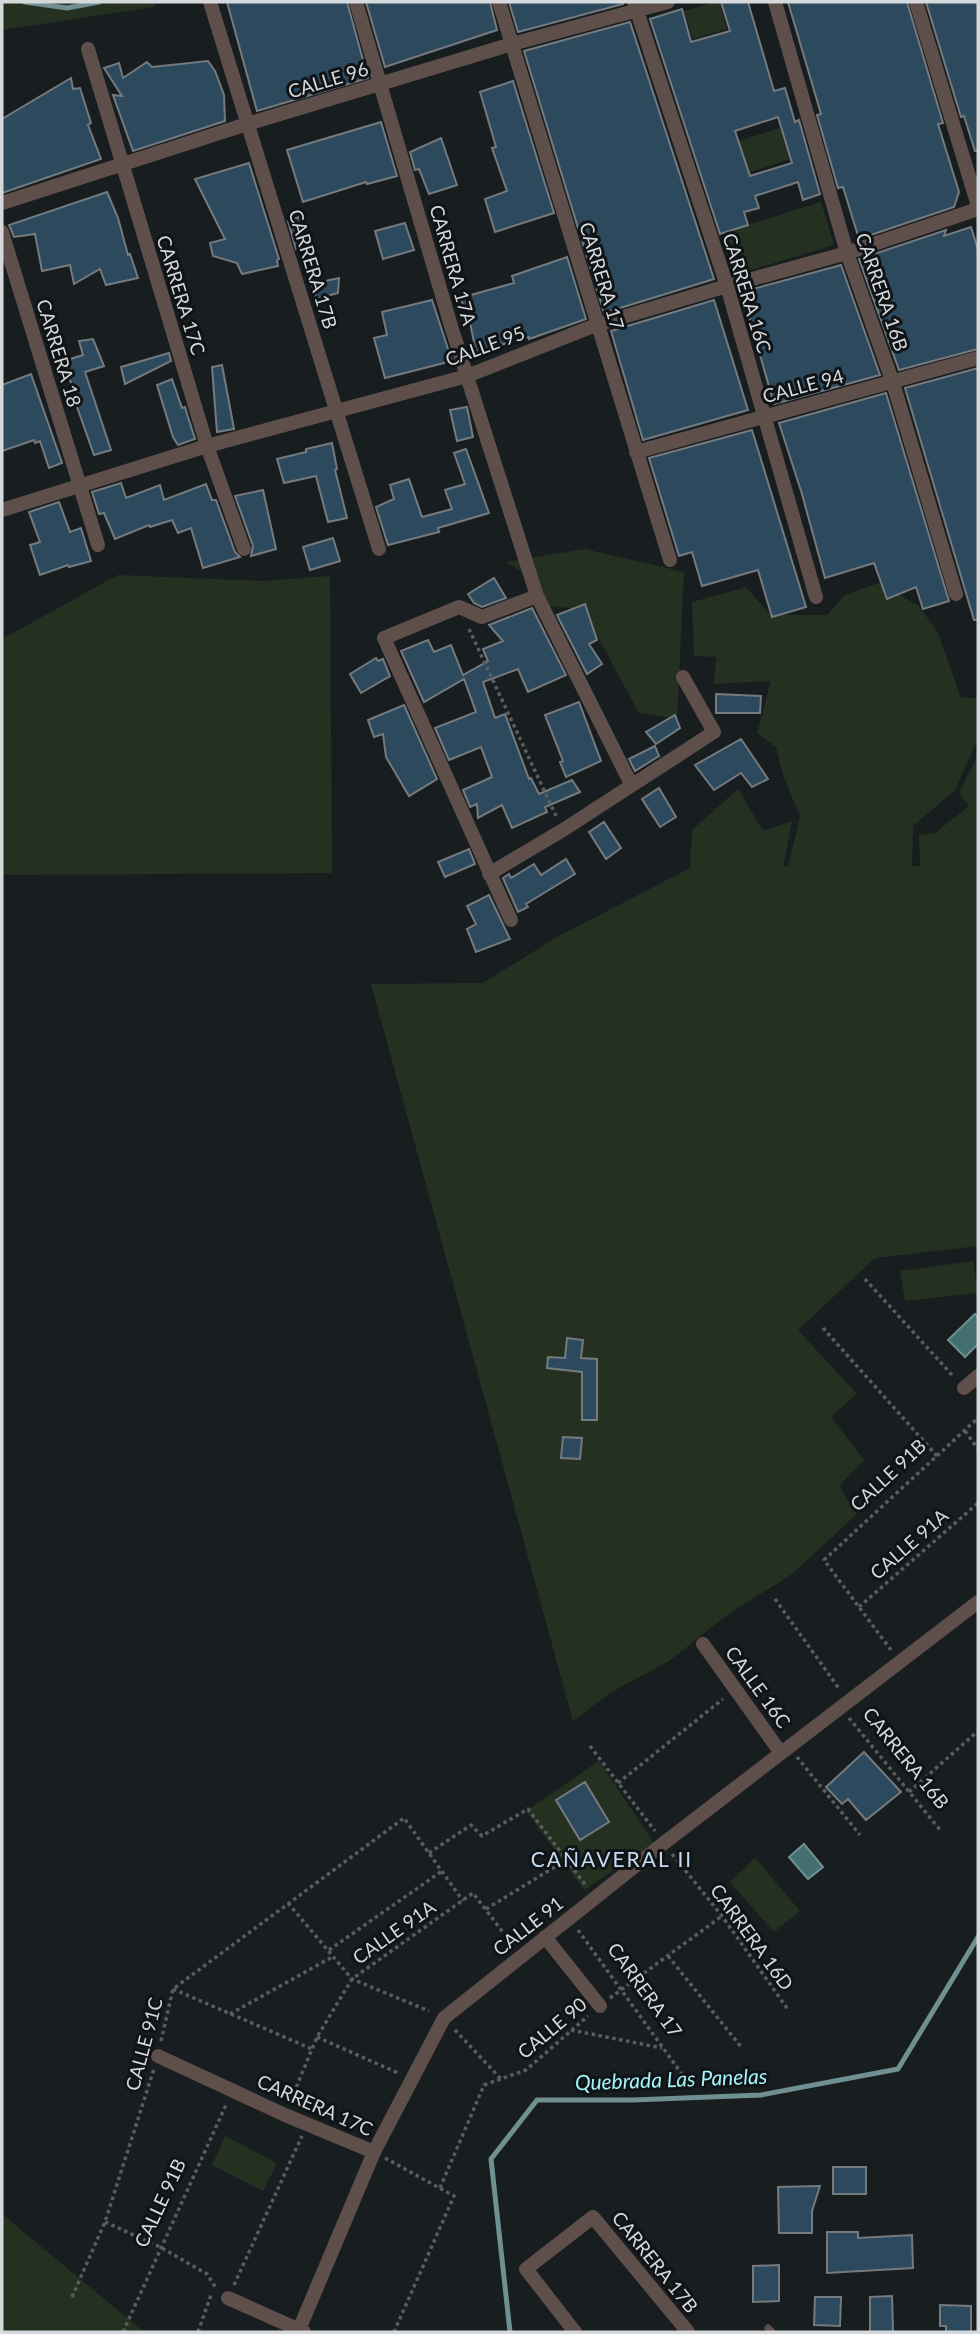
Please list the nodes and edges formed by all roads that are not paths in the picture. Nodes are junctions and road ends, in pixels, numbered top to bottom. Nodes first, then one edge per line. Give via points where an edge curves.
1 (210, 2) edge
2 (356, 2) edge
3 (499, 2) edge
4 (668, 2) edge
5 (775, 2) edge
6 (916, 2) edge
7 (635, 7) edge
8 (512, 44) junction
9 (88, 49) dead end
10 (380, 84) junction
11 (247, 124) junction
12 (121, 164) junction
13 (2, 203) edge
14 (978, 208) edge
15 (2, 232) edge
16 (847, 253) junction
17 (727, 286) junction
18 (597, 325) junction
19 (978, 358) edge
20 (467, 376) junction
21 (894, 383) junction
22 (337, 410) junction
23 (763, 416) junction
24 (207, 446) junction
25 (636, 452) junction
26 (81, 486) junction
27 (2, 510) edge
28 (98, 545) dead end
29 (379, 549) dead end
30 (244, 550) dead end
31 (670, 560) dead end
32 (956, 594) dead end
33 (537, 596) junction
34 (816, 597) dead end
35 (683, 677) dead end
36 (631, 784) junction
37 (489, 874) junction
38 (511, 920) dead end
39 (978, 1376) edge
40 (964, 1388) road end
41 (978, 1602) edge
42 (703, 1644) dead end
43 (785, 1750) junction
44 (545, 1937) junction
45 (600, 2006) road end
46 (158, 2056) road end
47 (374, 2152) junction
48 (229, 2298) road end
49 (301, 2332) edge
50 (575, 2332) edge
51 (688, 2332) edge

1 - 11 street, CARRERA 17B
2 - 10 street, CARRERA 17A
3 - 8 street, CARRERA 17
4 - 7 street, CALLE 96
5 - 16 street, CARRERA 16B
6 - 14 street
7 - 8 street, CALLE 96
7 - 17 street, CARRERA 16C
8 - 10 street, CALLE 96
8 - 18 street, CARRERA 17
9 - 12 street, CARRERA 17C
10 - 11 street, CALLE 96
10 - 20 street, CARRERA 17A
11 - 12 street, CALLE 96
11 - 22 street, CARRERA 17B
12 - 13 street, CALLE 96
12 - 24 street, CARRERA 17C
14 - 16 street, CALLE 95
15 - 26 street, CARRERA 18
16 - 17 street, CALLE 95
16 - 21 street, CARRERA 16B
17 - 18 street, CALLE 95
17 - 23 street, CARRERA 16C
18 - 20 street, CALLE 95
18 - 25 street, CARRERA 17
19 - 21 street, CALLE 94
20 - 22 street, CALLE 95
20 - 33 street, CARRERA 17A
21 - 23 street, CALLE 94
21 - 32 street, CARRERA 16B
22 - 24 street, CALLE 95
22 - 29 street, CARRERA 17B
23 - 25 street, CALLE 94
23 - 34 street, CARRERA 16C
24 - 26 street, CALLE 95
24 - 30 street, CARRERA 17C
25 - 31 street, CARRERA 17
26 - 27 street, CALLE 95
26 - 28 street, CARRERA 18
33 - 36 street, CARRERA 17A
33 - 37 street via 482,617 459,607 384,638
35 - 36 street via 714,732
36 - 37 street
37 - 38 street
39 - 40 street
41 - 43 street, CALLE 91
42 - 43 street, CALLE 16C
43 - 44 street, CALLE 91
44 - 45 street
44 - 47 street, CALLE 91 via 444,2018
46 - 47 street, CARRERA 17C
47 - 49 street, CALLE 91
48 - 49 street
50 - 51 street, CARRERA 17B via 526,2269 593,2217

